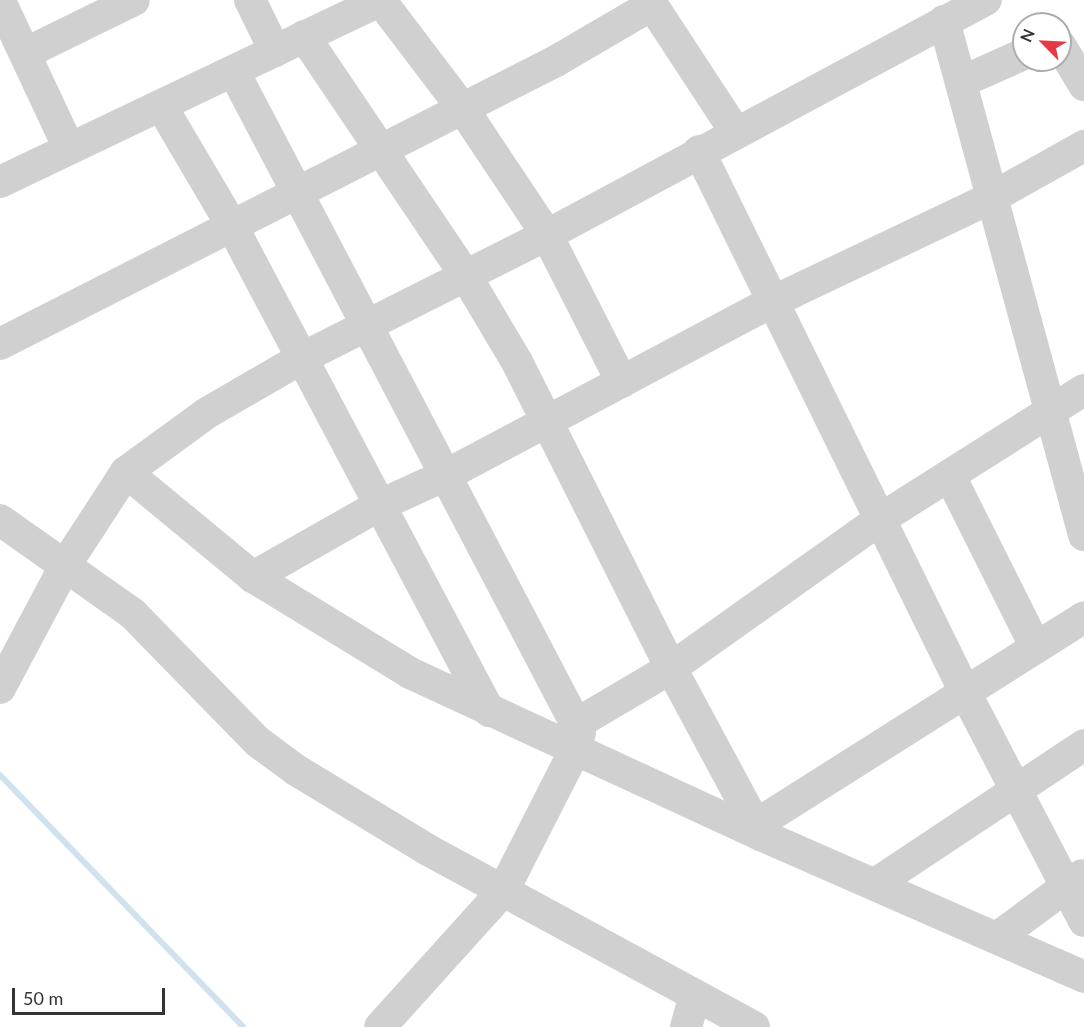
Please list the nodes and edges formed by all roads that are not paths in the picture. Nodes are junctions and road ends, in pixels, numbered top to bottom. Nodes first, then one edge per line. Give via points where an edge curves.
1 (134, 0) edge
2 (250, 0) edge
3 (381, 0) edge
4 (986, 0) edge
5 (0, 1) edge
6 (651, 2) edge
7 (944, 21) junction
8 (304, 36) junction
9 (275, 51) junction
10 (26, 52) junction
11 (1012, 59) edge
12 (1072, 65) edge
13 (234, 72) junction
14 (962, 82) junction
15 (1084, 85) edge
16 (162, 106) junction
17 (463, 109) junction
18 (736, 133) junction
19 (1084, 146) edge
20 (69, 148) junction
21 (381, 150) junction
22 (699, 151) junction
23 (0, 182) edge
24 (296, 193) junction
25 (992, 198) junction
26 (232, 226) junction
27 (547, 235) junction
28 (466, 276) junction
29 (774, 301) junction
30 (370, 326) junction
31 (0, 344) edge
32 (302, 358) junction
33 (622, 382) junction
34 (1084, 390) edge
35 (1053, 411) junction
36 (547, 422) junction
37 (126, 472) junction
38 (448, 474) junction
39 (950, 476) junction
40 (378, 506) junction
41 (882, 518) junction
42 (0, 520) edge
43 (1084, 535) edge
44 (66, 564) junction
45 (254, 577) junction
46 (1084, 617) edge
47 (1036, 648) junction
48 (671, 668) junction
49 (0, 688) edge
50 (966, 694) junction
51 (489, 711) junction
52 (577, 735) junction
53 (1084, 745) edge
54 (1015, 791) junction
55 (759, 830) junction
56 (1075, 880) edge
57 (875, 884) junction
58 (503, 891) junction
59 (1084, 921) edge
60 (998, 937) junction
61 (1084, 977) edge
62 (694, 995) junction
63 (751, 1026) edge
64 (380, 1027) edge
65 (686, 1027) edge

1 - 10 street
2 - 9 street
3 - 8 street
3 - 17 street
4 - 7 street
5 - 10 street
6 - 17 street
6 - 18 street
7 - 14 street
7 - 18 street
8 - 9 street
8 - 21 street
9 - 13 street
10 - 20 street
11 - 14 street
12 - 15 street
13 - 16 street
13 - 24 street
14 - 25 street
16 - 20 street
16 - 26 street
17 - 21 street
17 - 27 street
18 - 22 street
19 - 25 street
20 - 23 street
21 - 24 street
21 - 28 street
22 - 27 street
22 - 29 street
24 - 26 street
24 - 30 street
25 - 29 street
25 - 35 street
26 - 31 street
26 - 32 street
27 - 28 street
27 - 33 street
28 - 30 street
28 - 36 street
29 - 33 street
29 - 41 street
30 - 32 street
30 - 38 street
32 - 37 street via 207,413
32 - 40 street
33 - 36 street
34 - 35 street
35 - 39 street
35 - 43 street
36 - 38 street
36 - 48 street
37 - 44 street
37 - 45 street
38 - 40 street
38 - 52 street
39 - 41 street
39 - 47 street
40 - 45 street
40 - 51 street
41 - 48 street
41 - 50 street
42 - 44 street
44 - 49 street
44 - 58 street via 153,632 258,742 296,770
45 - 51 street via 410,673
46 - 47 street
47 - 50 street
48 - 52 street
48 - 55 street
50 - 54 street
50 - 55 street
51 - 52 street
52 - 55 street
52 - 58 street
53 - 54 street
54 - 56 street
54 - 57 street
55 - 57 street
56 - 59 street
56 - 60 street
57 - 60 street
58 - 62 street
58 - 64 street
60 - 61 street
62 - 63 street
62 - 65 street

